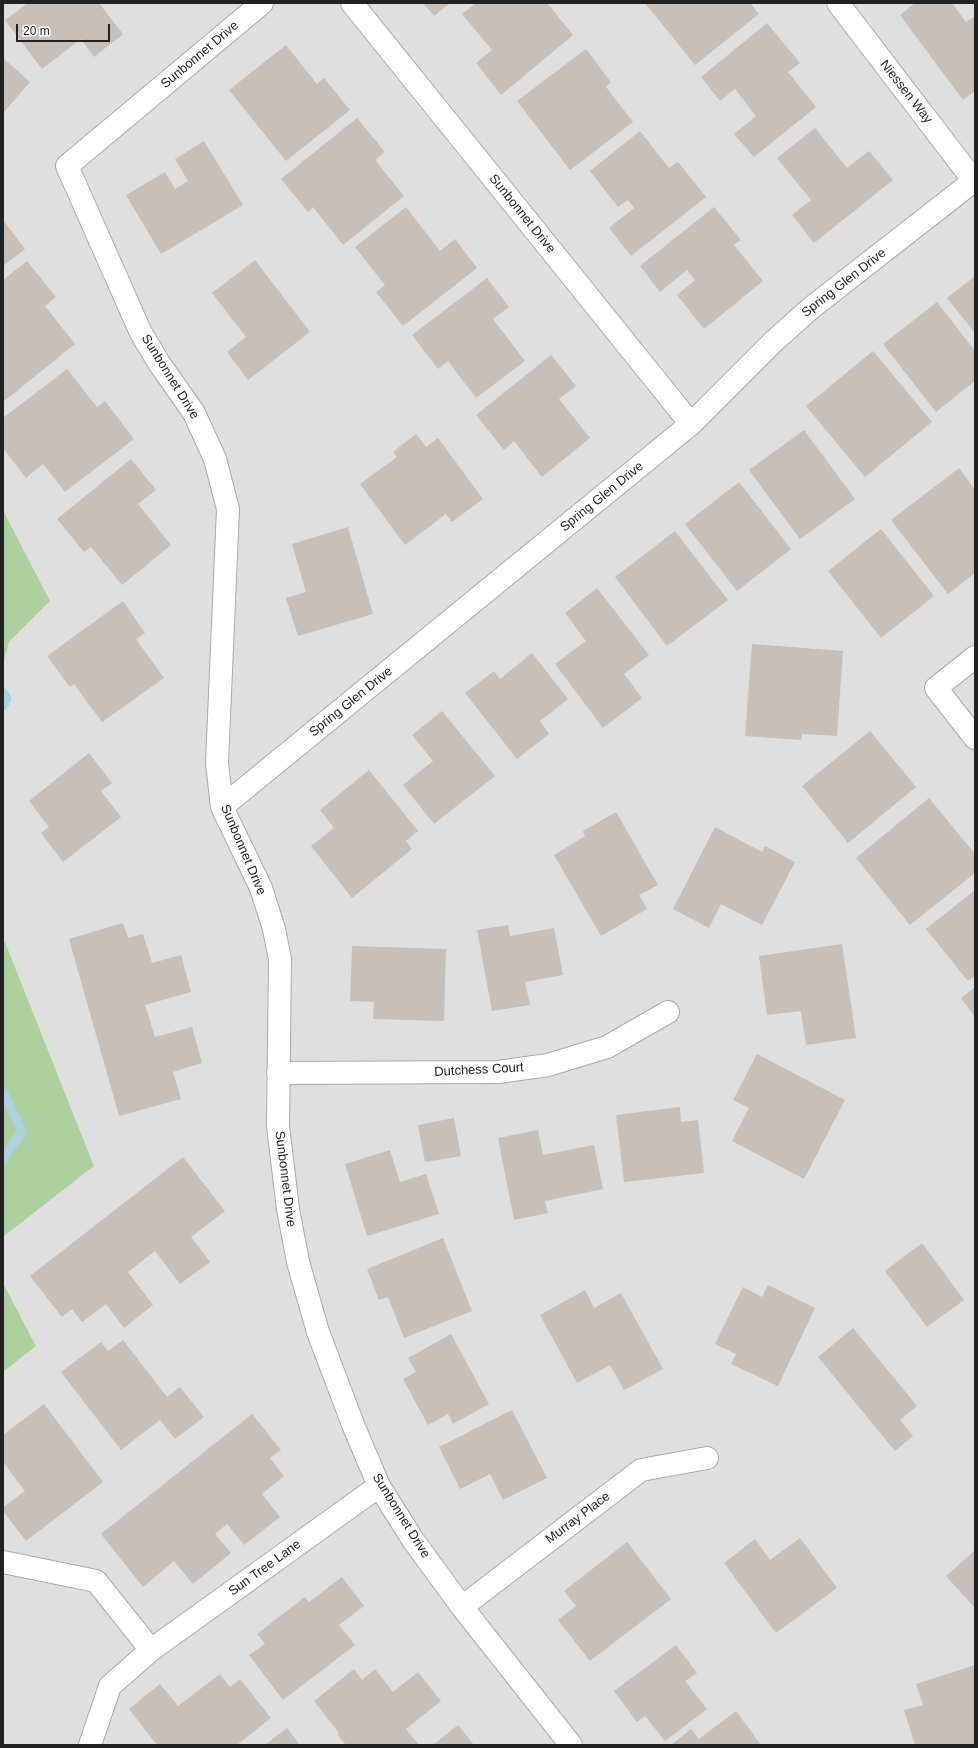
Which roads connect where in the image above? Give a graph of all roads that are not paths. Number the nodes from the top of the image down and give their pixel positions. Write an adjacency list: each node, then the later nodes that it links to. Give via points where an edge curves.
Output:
1 (262, 3): 8 (street, Sunbonnet Drive, via 67,166 141,333 194,413 215,459 228,509 217,763)
2 (352, 3): 5 (street, Sunbonnet Drive)
3 (838, 3): 4 (street, Niessen Way)
4 (975, 181): 5 (street, Spring Glen Drive, via 811,308)
5 (691, 424): 8 (street, Spring Glen Drive)
6 (975, 657): 7 (street, via 936,688)
7 (975, 738)
8 (222, 807): 10 (street, Sunbonnet Drive, via 261,888 274,929 280,959)
9 (668, 1012): 10 (street, Dutchess Court, via 607,1047 548,1065 498,1072)
10 (278, 1073): 12 (street, Sunbonnet Drive, via 278,1126 288,1209 298,1262 318,1332)
11 (707, 1458): 14 (street, Murray Place, via 641,1470)
12 (379, 1486): 14 (street, Sunbonnet Drive, via 412,1540); 15 (street, Sun Tree Lane)
13 (3, 1562): 15 (street, via 96,1581)
14 (462, 1607): 17 (street, Sunbonnet Drive)
15 (151, 1650): 16 (street, Sun Tree Lane, via 110,1686)
16 (90, 1745)
17 (572, 1745)

